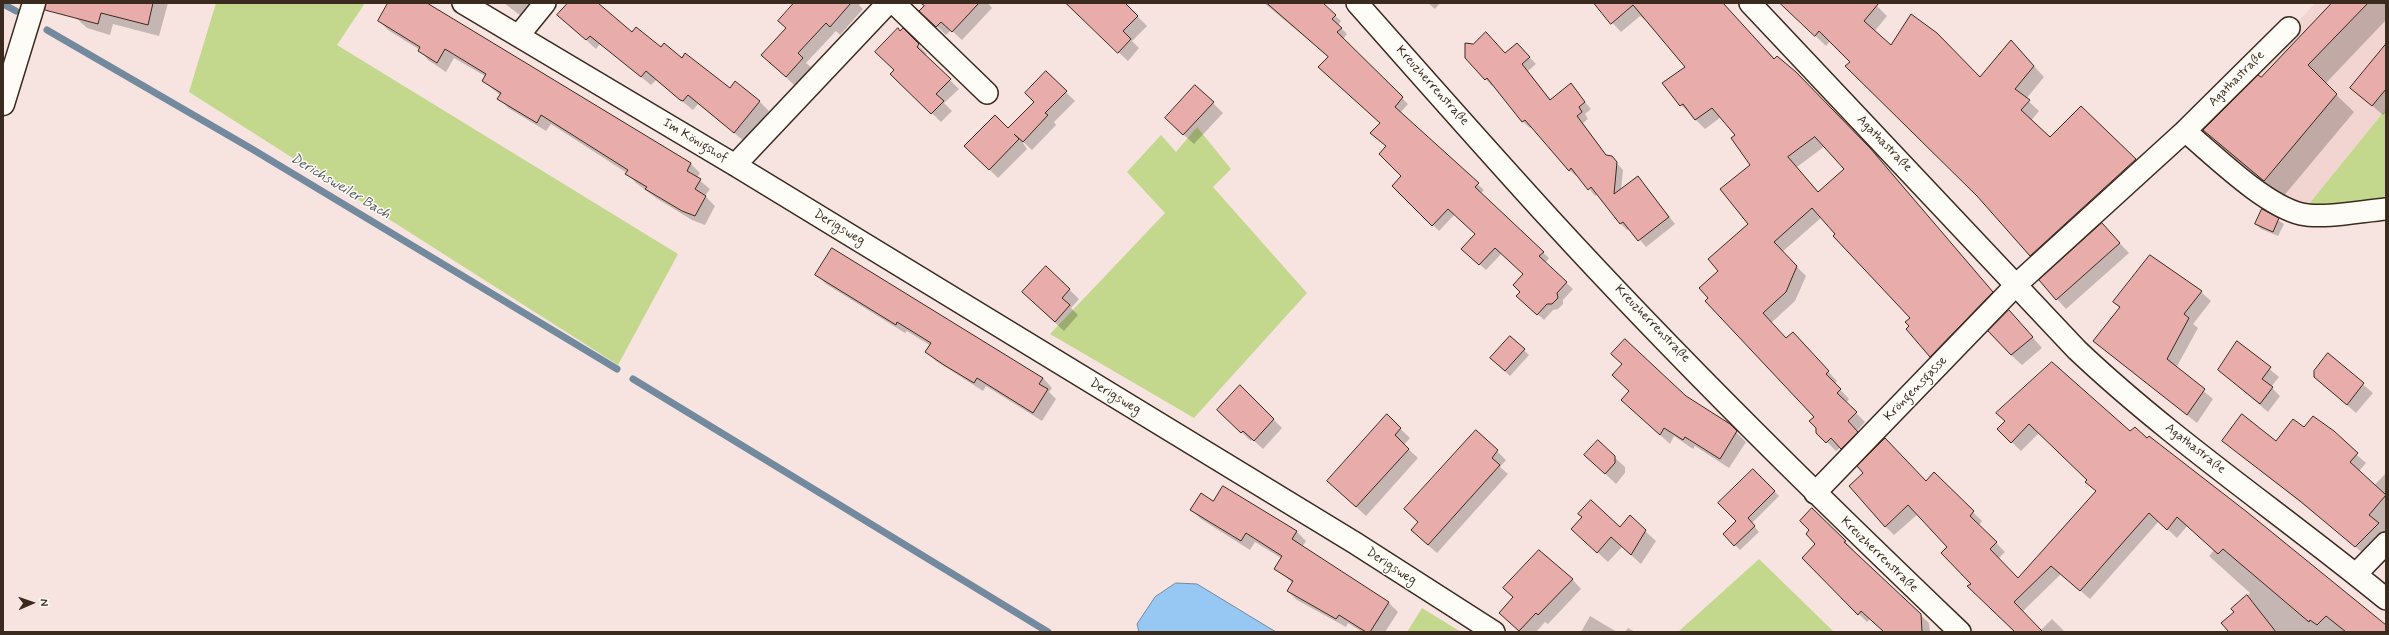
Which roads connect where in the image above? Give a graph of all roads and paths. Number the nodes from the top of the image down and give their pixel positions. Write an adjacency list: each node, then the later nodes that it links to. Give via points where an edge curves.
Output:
1 (34, 3): 11 (street)
2 (463, 3): 9 (street, Im Königshof)
3 (545, 3): 9 (street)
4 (888, 3): 13 (street, Im Königshof)
5 (894, 3): 10 (street)
6 (1357, 3): 16 (street, Kreuzherrenstraße, via 1551,220)
7 (1750, 3): 15 (street, Agathastraße)
8 (2289, 28): 12 (street, Agathastraße)
9 (519, 35): 13 (street, Im Königshof)
10 (987, 93)
11 (3, 103)
12 (2184, 131): 14 (street, via 2262,194 2284,208 2302,214 2337,214); 15 (street, Agathastraße)
13 (735, 165): 20 (street, Derigsweg, via 1348,539)
14 (2386, 209)
15 (2017, 284): 16 (street, Kröngensgasse); 18 (street, Agathastraße, via 2103,375 2176,435)
16 (1815, 494): 21 (street, Kreuzherrenstraße)
17 (2386, 543): 18 (street)
18 (2356, 574): 19 (street, Agathastraße)
19 (2386, 599)
20 (1494, 632)
21 (1960, 632)

